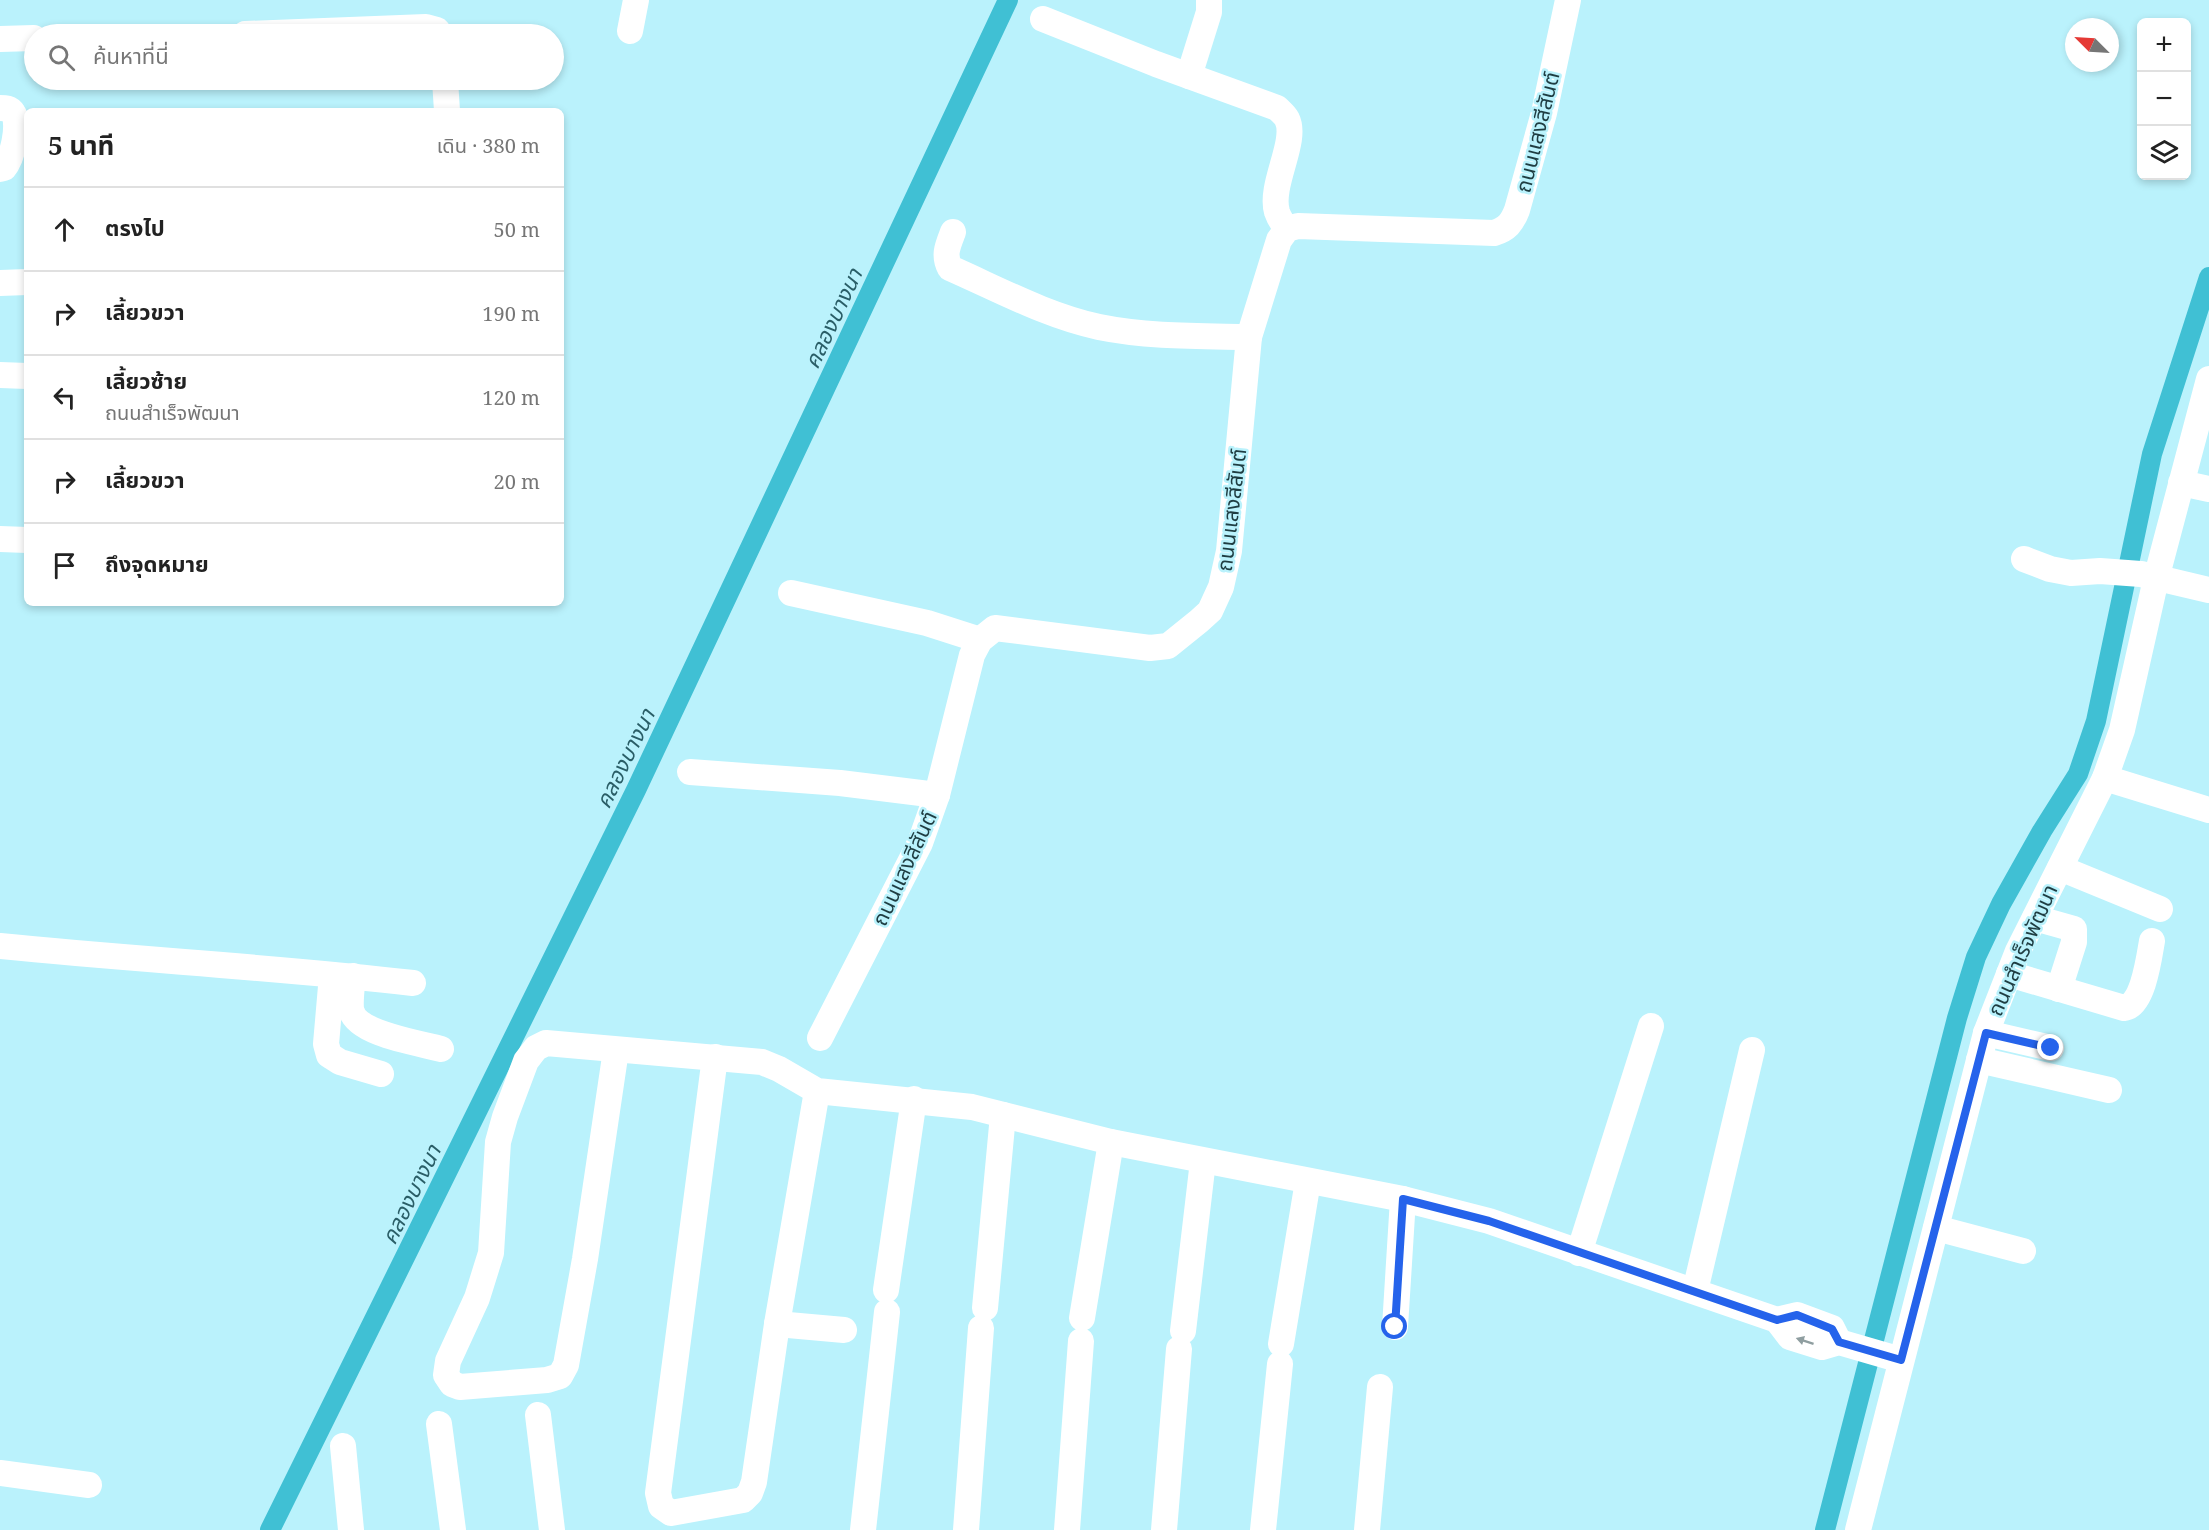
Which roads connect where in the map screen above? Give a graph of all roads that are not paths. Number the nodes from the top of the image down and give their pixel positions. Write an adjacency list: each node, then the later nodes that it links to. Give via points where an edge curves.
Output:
1 (636, 0): 5 (street)
2 (1209, 0): 8 (street, via 1209,12)
3 (1568, 0): 13 (street, ถนนแสงสีสันต์, via 1544,114 1517,210 1504,230 1494,233 1298,225)
4 (1043, 19): 8 (street)
5 (630, 31)
6 (24, 38): 7 (street)
7 (0, 39)
8 (1189, 76): 13 (street, via 1277,108 1286,118 1289,132 1276,205)
9 (446, 90): 11 (street)
10 (0, 108): 12 (street, via 13,112 15,119 10,162)
11 (447, 108)
12 (0, 169)
13 (1287, 229): 17 (street, ถนนแสงสีสันต์, via 1279,240)
14 (953, 232): 17 (street, via 946,251 950,267 1062,316 1122,332)
15 (24, 282): 16 (street)
16 (0, 283)
17 (1249, 337): 29 (street, ถนนแสงสีสันต์, via 1229,551 1221,587 1210,611 1168,646 1150,648 995,628)
18 (0, 375): 19 (street)
19 (24, 376)
20 (2209, 379): 21 (street, ถนนสำเร็จพัฒนา)
21 (2181, 483): 22 (street); 26 (street, ถนนสำเร็จพัฒนา)
22 (2209, 489)
23 (0, 539): 24 (street)
24 (24, 540)
25 (2024, 559): 26 (street, via 2071,573 2100,571)
26 (2148, 576): 27 (street); 31 (street, ถนนสำเร็จพัฒนา, via 2122,730)
27 (2209, 590)
28 (791, 593): 29 (street, via 927,622)
29 (980, 640): 32 (street, ถนนแสงสีสันต์, via 972,655)
30 (690, 772): 32 (street)
31 (2105, 778): 33 (street); 34 (street, ถนนสำเร็จพัฒนา)
32 (937, 795): 45 (street, ถนนแสงสีสันต์, via 920,843)
33 (2209, 810)
34 (2060, 868): 35 (street); 36 (street, ถนนสำเร็จพัฒนา)
35 (2160, 909)
36 (2035, 918): 39 (street, ถนนสำเร็จพัฒนา); 42 (street, via 2074,929 2074,942)
37 (2152, 941): 42 (street, via 2141,989 2129,1007)
38 (0, 946): 40 (street)
39 (2009, 974): 42 (street); 44 (street, ถนนสำเร็จพัฒนา)
40 (342, 975): 41 (street); 47 (street, via 356,1020 373,1030); 52 (street, via 326,1044 329,1055)
41 (413, 983)
42 (2059, 989)
43 (1651, 1026): 63 (street)
44 (1986, 1033): 46 (street); 51 (street, ถนนสำเร็จพัฒนา)
45 (820, 1038)
46 (2051, 1048)
47 (441, 1049)
48 (616, 1050): 48 (street, via 566,1365 560,1376 547,1380 460,1387 452,1384 446,1375 448,1361 477,1298 491,1253 498,1142 526,1061 546,1043); 50 (street)
49 (1752, 1050): 64 (street)
50 (715, 1057): 54 (street, via 762,1062); 65 (street, via 658,1493 661,1506 671,1513 743,1500 750,1493)
51 (1979, 1060): 53 (street); 61 (street, ถนนสำเร็จพัฒนา)
52 (381, 1074)
53 (2109, 1090)
54 (817, 1091): 55 (street); 65 (street)
55 (914, 1100): 56 (street); 78 (street, via 886,1301)
56 (1004, 1115): 57 (street); 79 (street)
57 (1112, 1142): 58 (street); 80 (street, via 1082,1330)
58 (1203, 1161): 59 (street); 81 (street, via 1181,1340)
59 (1308, 1181): 60 (street); 82 (street, via 1281,1354)
60 (1403, 1199): 63 (street, via 1489,1221); 66 (street)
61 (1935, 1228): 62 (street); 68 (street, ถนนสำเร็จพัฒนา)
62 (2024, 1251)
63 (1579, 1253): 64 (street)
64 (1695, 1291): 68 (street, via 1777,1320 1797,1315 1832,1329 1844,1343)
65 (777, 1324): 67 (street)
66 (1395, 1327)
67 (844, 1330)
68 (1890, 1357): 84 (street, ถนนสำเร็จพัฒนา)
69 (1380, 1387): 83 (street)
70 (538, 1415): 77 (street)
71 (439, 1424): 76 (street)
72 (343, 1446): 75 (street)
73 (0, 1473): 74 (street)
74 (89, 1485)
75 (351, 1530)
76 (453, 1530)
77 (552, 1530)
78 (863, 1530)
79 (966, 1530)
80 (1067, 1530)
81 (1164, 1530)
82 (1263, 1530)
83 (1366, 1530)
84 (1858, 1530)

